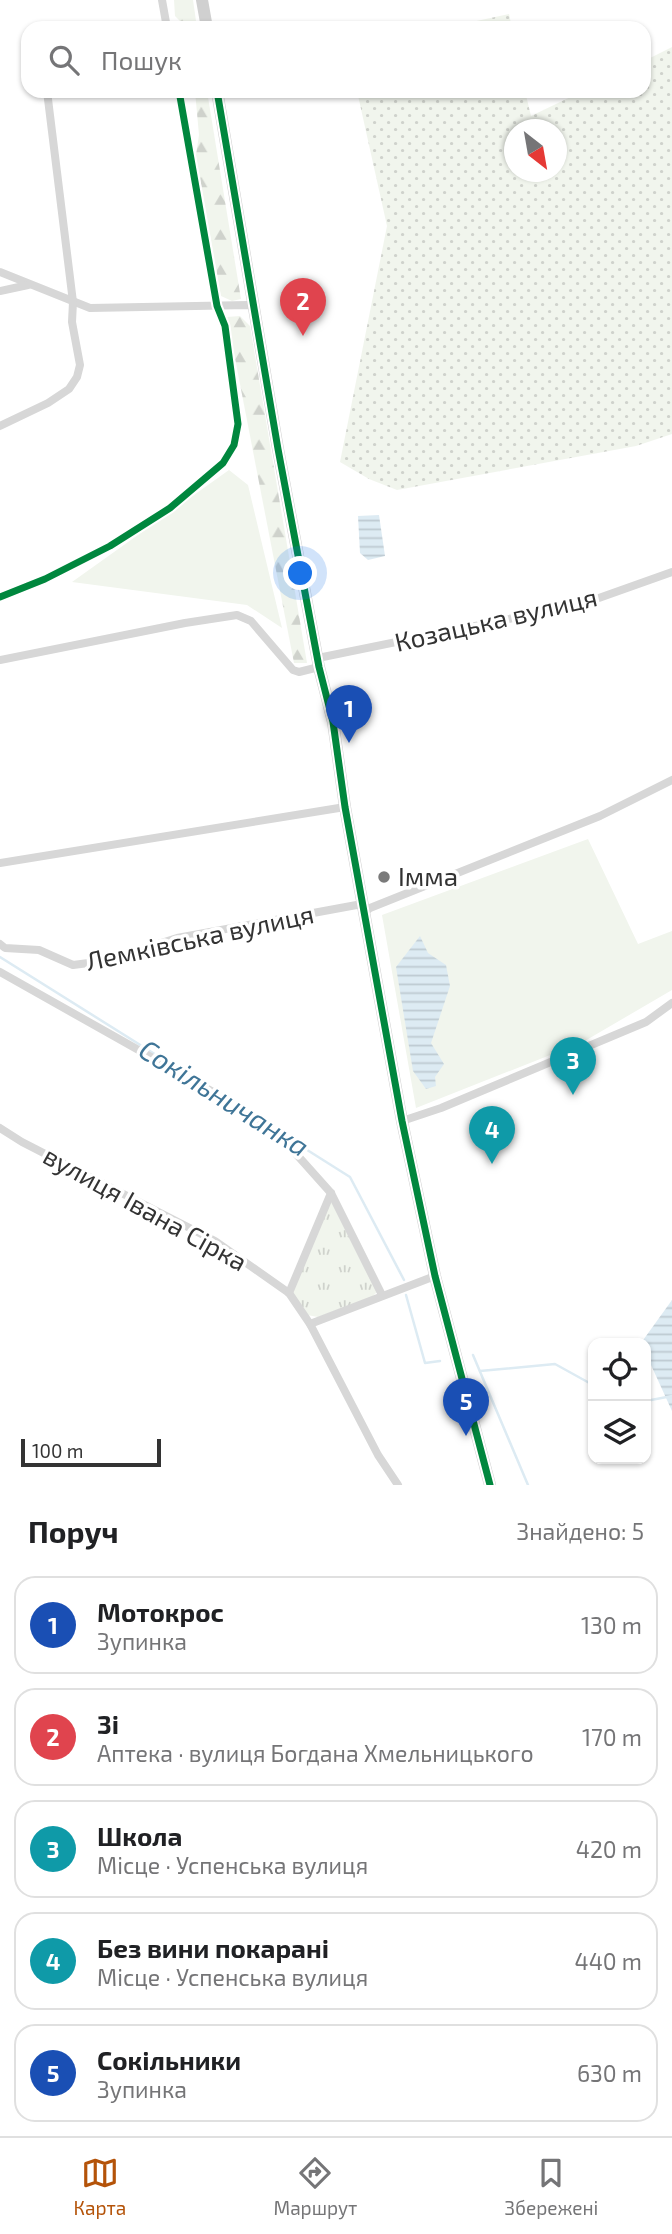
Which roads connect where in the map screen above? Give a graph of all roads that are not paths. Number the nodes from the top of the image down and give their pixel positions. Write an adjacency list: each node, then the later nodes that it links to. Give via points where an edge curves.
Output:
1 (162, 0): 3 (street)
2 (202, 0): 4 (main road)
3 (166, 21)
4 (206, 21)
5 (48, 98): 11 (street)
6 (179, 98): 12 (street)
7 (218, 98): 13 (main road)
8 (0, 272): 9 (street)
9 (29, 284): 10 (street); 11 (street)
10 (0, 291)
11 (73, 302): 12 (street, via 90,308); 14 (street, via 80,365 76,377 48,403)
12 (217, 306): 13 (street); 16 (street, via 225,326 238,425 234,445 223,463 170,508 110,546)
13 (254, 308): 18 (main road)
14 (0, 426)
15 (672, 572): 18 (street, Козацька вулиця, via 582,604)
16 (0, 597)
17 (0, 660): 18 (street, Козацька вулиця, via 237,615 251,621 293,670 299,672)
18 (318, 663): 20 (main road, via 333,722)
19 (672, 780): 22 (street, Лемківська вулиця, via 600,817)
20 (345, 807): 21 (street); 22 (main road)
21 (0, 863)
22 (363, 908): 23 (street, Лемківська вулиця, via 177,938 104,961 73,965 39,950); 26 (main road)
23 (0, 944)
24 (0, 972): 28 (street, via 222,1097 281,1137)
25 (672, 1003): 26 (street, via 646,1022)
26 (402, 1122): 29 (main road)
27 (0, 1128): 30 (street, вулиця Івана Сірка, via 215,1241)
28 (331, 1193): 30 (street); 31 (street)
29 (435, 1276): 31 (street); 33 (main road)
30 (289, 1293): 32 (street, вулиця Івана Сірка)
31 (383, 1295): 32 (street)
32 (310, 1324): 34 (street, вулиця Івана Сірка)
33 (490, 1483)
34 (398, 1485)

